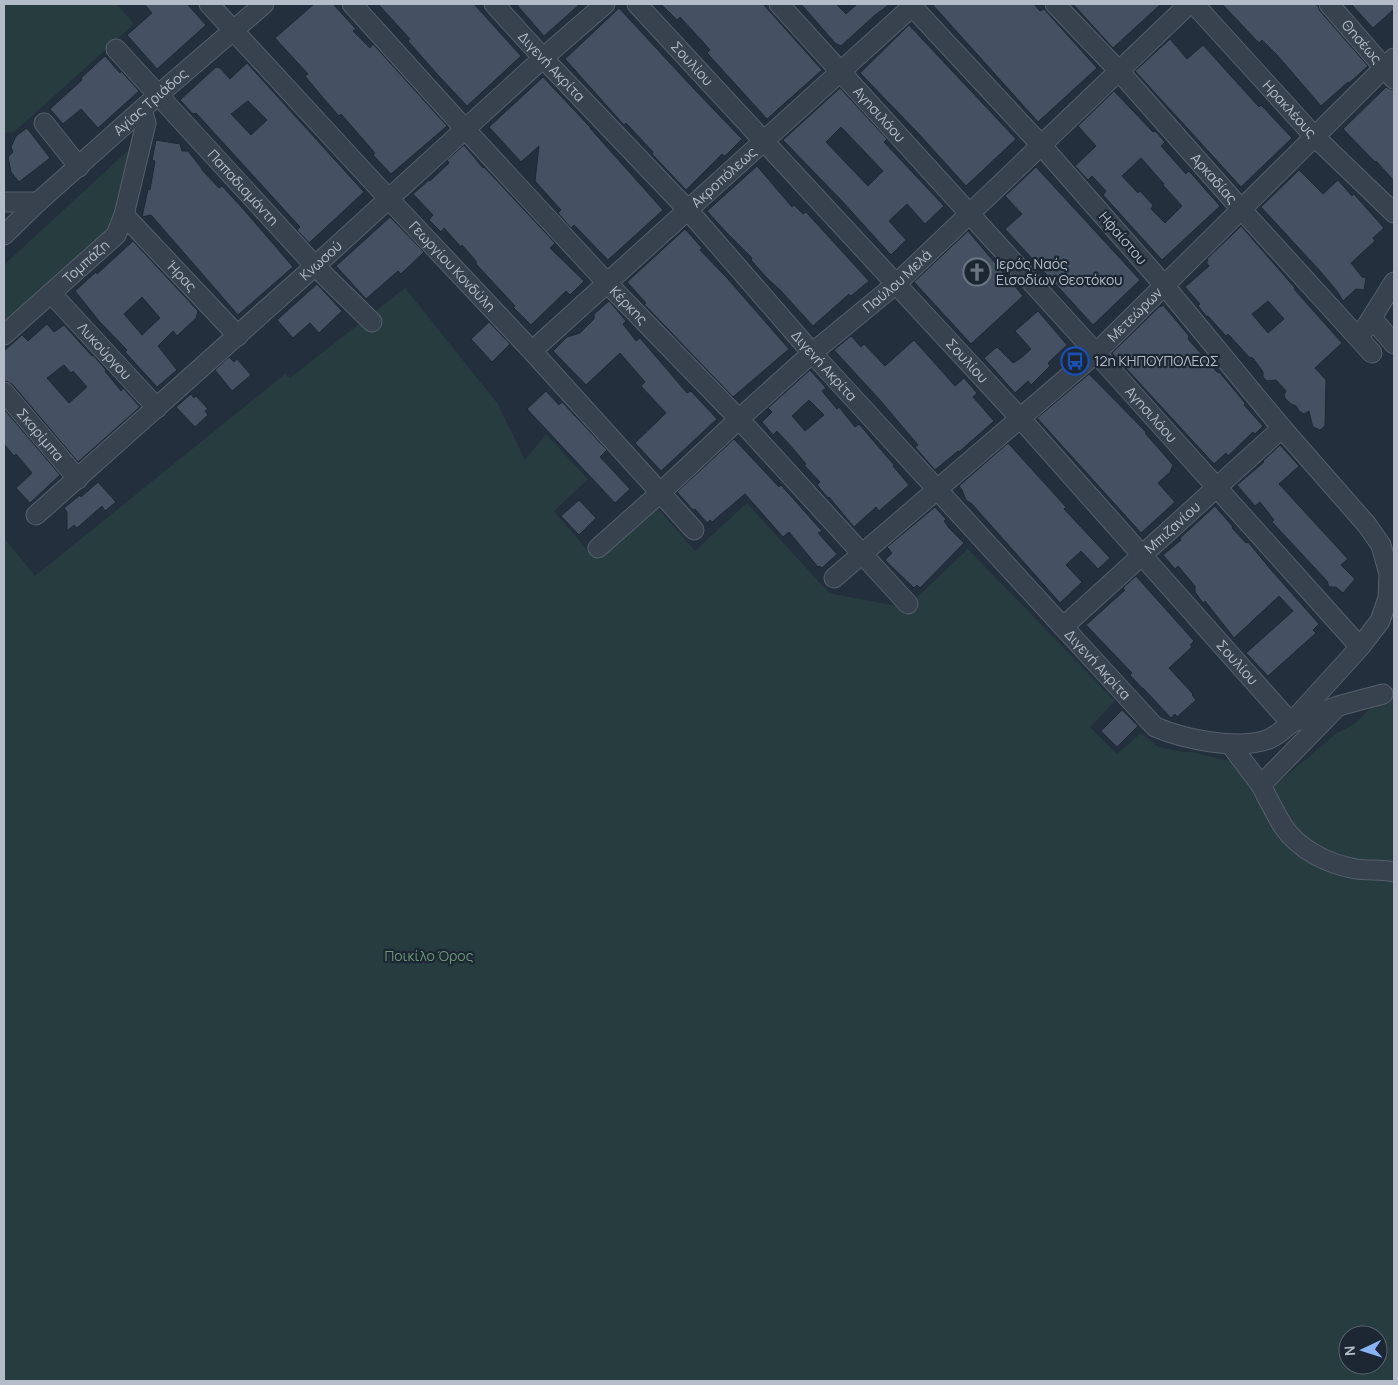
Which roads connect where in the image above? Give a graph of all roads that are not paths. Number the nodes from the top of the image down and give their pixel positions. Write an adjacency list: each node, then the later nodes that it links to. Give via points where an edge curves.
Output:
1 (209, 4): 13 (street, Γεωργίου Κονδύλη)
2 (264, 4): 13 (street, Αγίας Τριάδος)
3 (352, 4): 22 (street, Κέρκης)
4 (494, 4): 15 (street, Διγενή Ακρίτα)
5 (605, 4): 15 (street, Κνωσού)
6 (638, 4): 24 (street, Σουλίου)
7 (779, 4): 18 (street, Αγησιλάου)
8 (1055, 4): 17 (street, Αρκαδίας)
9 (1189, 4): 17 (street, Παύλου Μελά)
10 (1194, 4): 23 (street, Ηρακλέους)
11 (1328, 4): 16 (street, Θησέως)
12 (912, 5): 18 (street, Ακροπόλεως); 25 (street, Ηφαίστου)
13 (234, 30): 19 (street, Αγίας Τριάδος); 27 (street, Γεωργίου Κονδύλη)
14 (116, 49): 19 (street, Παπαδιαμάντη)
15 (543, 58): 22 (street, Κνωσού); 31 (street, Διγενή Ακρίτα)
16 (1391, 68): 23 (street, Μετεώρων)
17 (1119, 71): 25 (street, Παύλου Μελά); 30 (street, Αρκαδίας)
18 (840, 72): 24 (street, Ακροπόλεως); 33 (street, Αγησιλάου)
19 (158, 95): 20 (street, Αγίας Τριάδος); 36 (street, Παπαδιαμάντη)
20 (142, 110): 26 (street, Αγίας Τριάδος); 34 (street, Τομπάζη, via 146,123)
21 (44, 123): 26 (street)
22 (465, 129): 27 (street, Κνωσού); 38 (street, Κέρκης)
23 (1315, 137): 30 (street, Μετεώρων); 32 (street, Ηρακλέους)
24 (764, 141): 31 (street, Ακροπόλεως); 39 (street, Σουλίου)
25 (1041, 145): 33 (street, Παύλου Μελά); 40 (street, Ηφαίστου)
26 (79, 167): 29 (street, Αγίας Τριάδος)
27 (388, 198): 36 (street, Κνωσού); 48 (street, Γεωργίου Κονδύλη)
28 (4, 202): 29 (street)
29 (38, 202): 35 (street, Αγίας Τριάδος)
30 (1241, 209): 40 (street, Μετεώρων); 46 (street, Αρκαδίας)
31 (688, 210): 38 (street, Ακροπόλεως); 50 (street, Διγενή Ακρίτα)
32 (1393, 212)
33 (970, 214): 39 (street, Παύλου Μελά); 49 (street, Αγησιλάου)
34 (124, 215): 41 (street, Τομπάζη, via 116,234); 45 (street, Ήρας)
35 (4, 235)
36 (315, 266): 43 (street, Παπαδιαμάντη); 45 (street, Κνωσού)
37 (1394, 282): 42 (street)
38 (607, 283): 48 (street, Ακροπόλεως); 55 (street, Κέρκης)
39 (896, 284): 50 (street, Παύλου Μελά); 54 (street, Σουλίου)
40 (1164, 286): 49 (street, Μετεώρων); 56 (street, Ηφαίστου)
41 (51, 293): 44 (street, Τομπάζη); 53 (street, Λυκούργου)
42 (1372, 318): 46 (street); 47 (street)
43 (372, 322)
44 (4, 335)
45 (238, 336): 53 (street, Κνωσού)
46 (1359, 338): 51 (street, Αρκαδίας)
47 (1394, 344)
48 (532, 351): 60 (street, Γεωργίου Κονδύλη)
49 (1096, 352): 54 (street, Μετεώρων); 58 (street, Αγησιλάου)
50 (812, 353): 55 (street, Παύλου Μελά); 59 (street, Διγενή Ακρίτα)
51 (1372, 353)
52 (4, 392): 57 (street, Σκαρίμπα)
53 (158, 408): 57 (street, Κνωσού)
54 (1020, 418): 59 (street, Μετεώρων); 65 (street, Σουλίου)
55 (739, 419): 60 (street, Παύλου Μελά); 64 (street, Κέρκης)
56 (1282, 428): 58 (street, Μπιζανίου); 69 (street, Ηφαίστου, via 1367,525 1381,546 1389,574 1388,598 1380,621)
57 (78, 479): 61 (street, Κνωσού)
58 (1216, 488): 65 (street, Μπιζανίου); 69 (street, Αγησιλάου)
59 (937, 490): 64 (street, Μετεώρων); 68 (street, Διγενή Ακρίτα)
60 (660, 493): 62 (street, Γεωργίου Κονδύλη); 63 (street, Παύλου Μελά)
61 (36, 515)
62 (694, 530)
63 (598, 548)
64 (862, 555): 66 (street, Μετεώρων); 67 (street, Κέρκης)
65 (1141, 556): 68 (street, Μπιζανίου); 72 (street, Σουλίου)
66 (834, 578)
67 (908, 604)
68 (1063, 627): 73 (street, Διγενή Ακρίτα, via 1155,727 1184,737)
69 (1360, 647): 72 (street, Ηφαίστου)
70 (1383, 694): 71 (street)
71 (1338, 706): 72 (street); 74 (street)
72 (1291, 723): 73 (street, via 1268,739)
73 (1230, 744): 74 (street)
74 (1261, 785): 75 (street, via 1284,828 1302,847 1324,860 1356,869)
75 (1394, 872)

